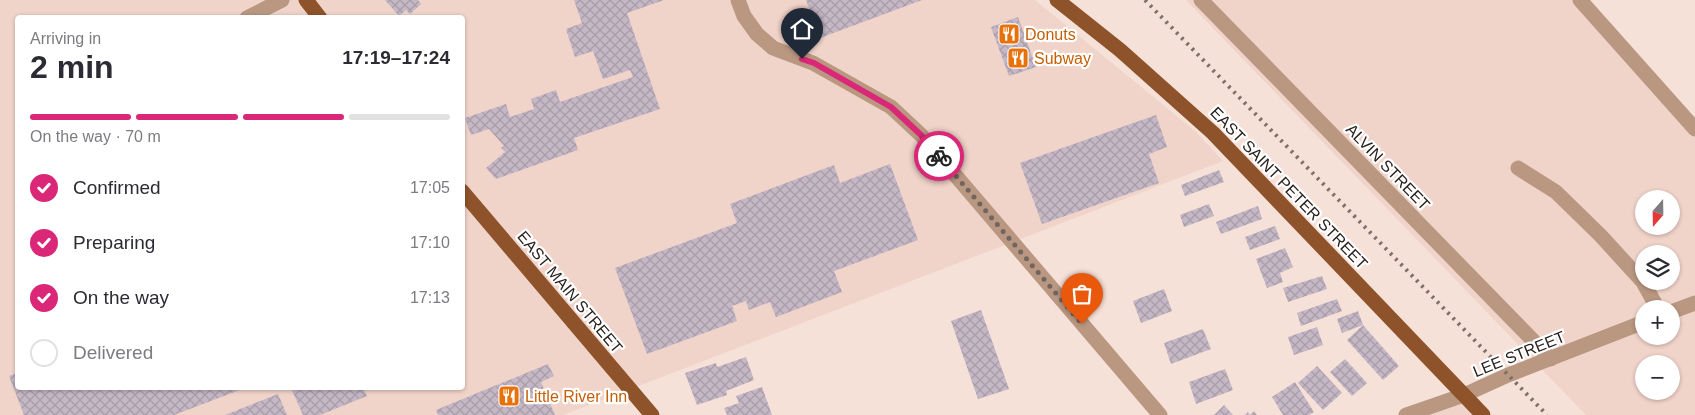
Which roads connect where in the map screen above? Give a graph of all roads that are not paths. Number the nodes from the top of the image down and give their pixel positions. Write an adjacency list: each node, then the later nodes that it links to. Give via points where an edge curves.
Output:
1 (282, 0): 7 (street)
2 (306, 0): 8 (main road)
3 (738, 0): 19 (street, via 752,28 773,48 814,63 891,107 921,135)
4 (1057, 0): 17 (main road, EAST SAINT PETER STREET, via 1120,50 1213,133)
5 (1200, 0): 16 (street, ALVIN STREET)
6 (1580, 0): 9 (street)
7 (269, 13)
8 (318, 15)
9 (1695, 129)
10 (1518, 168): 12 (street, via 1556,192 1601,236 1643,282)
11 (465, 195): 18 (main road, EAST MAIN STREET)
12 (1653, 300)
13 (1695, 304): 14 (street)
14 (1680, 309)
15 (1635, 326): 16 (street, LEE STREET)
16 (1551, 359): 17 (street, LEE STREET, via 1508,374)
17 (1464, 395): 20 (street, LEE STREET); 21 (main road, EAST SAINT PETER STREET)
18 (652, 415)
19 (1160, 415)
20 (1406, 415)
21 (1483, 415)

